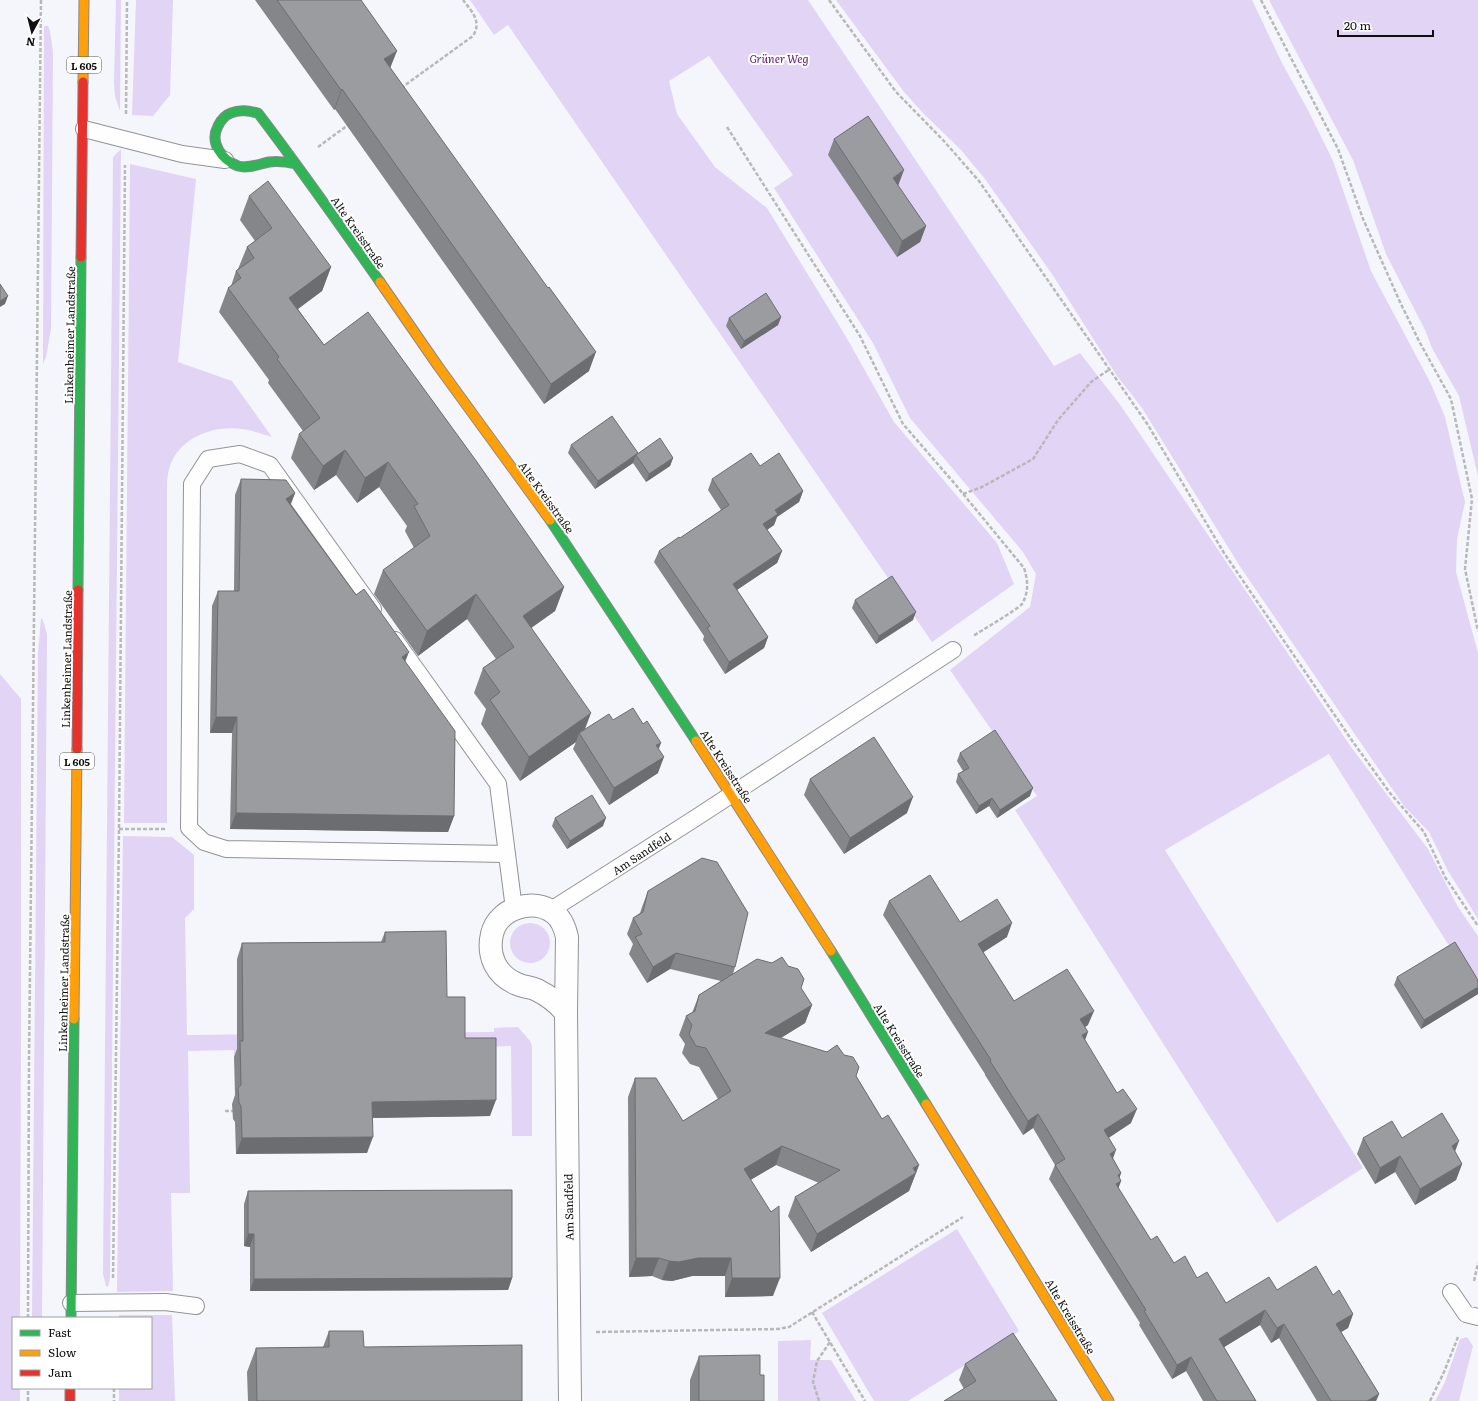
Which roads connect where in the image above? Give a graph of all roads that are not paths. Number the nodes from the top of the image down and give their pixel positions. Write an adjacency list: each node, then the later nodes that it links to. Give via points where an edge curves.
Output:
1 (84, 0): 2 (street, Linkenheimer Landstraße / L 605)
2 (84, 129): 3 (lane, via 182,154); 13 (street, Linkenheimer Landstraße / L 605)
3 (225, 160): 4 (street, via 239,167 274,162); 4 (street, Alte Kreisstraße, via 215,145 219,123 228,113 249,110 258,113)
4 (296, 164): 6 (street, Alte Kreisstraße, via 562,539)
5 (953, 650): 6 (lane, Am Sandfeld)
6 (731, 795): 9 (lane, Am Sandfeld); 18 (street, Alte Kreisstraße)
7 (507, 854): 7 (lane, via 226,849 204,842 189,828 192,484 208,459 240,454 270,465 498,784); 8 (lane)
8 (514, 909): 9 (street, via 537,906); 10 (street, via 498,921 493,932 490,946 494,964 509,980 548,996)
9 (551, 910): 10 (street, Am Sandfeld, via 560,920 567,937)
10 (566, 1013): 17 (street, Am Sandfeld)
11 (1451, 1292): 14 (lane)
12 (196, 1306): 13 (lane, via 165,1302 113,1303)
13 (71, 1310)
14 (1472, 1315)
15 (70, 1389): 16 (street)
16 (70, 1401)
17 (570, 1401)
18 (1109, 1401)

